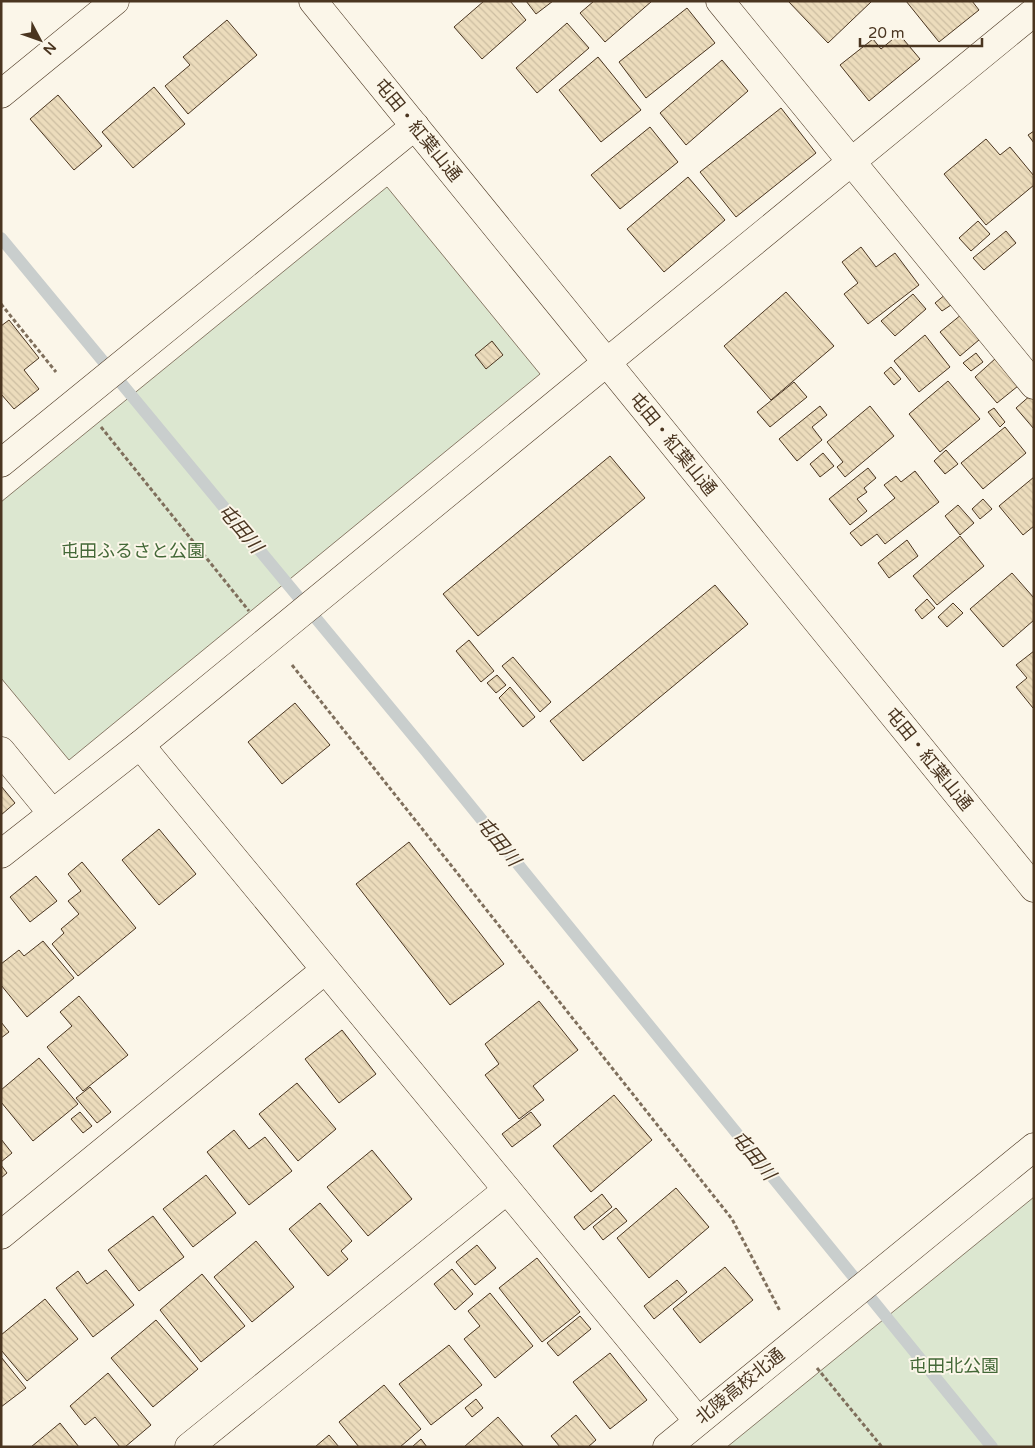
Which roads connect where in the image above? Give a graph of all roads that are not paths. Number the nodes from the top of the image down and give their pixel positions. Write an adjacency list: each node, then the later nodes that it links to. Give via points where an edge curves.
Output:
1 (115, 1): 5 (street)
2 (312, 1): 6 (street, 屯田・紅葉山通)
3 (720, 1): 7 (street)
4 (1034, 12): 7 (street)
5 (1, 94)
6 (414, 126): 8 (street, 屯田・紅葉山通); 10 (street)
7 (851, 162): 8 (street); 9 (street)
8 (606, 362): 11 (street); 15 (street, 屯田・紅葉山通)
9 (1034, 385)
10 (1, 463)
11 (140, 745): 13 (street); 16 (street)
12 (1, 751): 13 (street)
13 (52, 813): 14 (street)
14 (1, 854)
15 (1034, 888)
16 (325, 970): 18 (street); 19 (street)
17 (1034, 1147): 20 (street, 北陵高校北通)
18 (507, 1190): 20 (street); 21 (street)
19 (1, 1235)
20 (698, 1421): 22 (street, 北陵高校北通)
21 (189, 1447)
22 (667, 1447)

